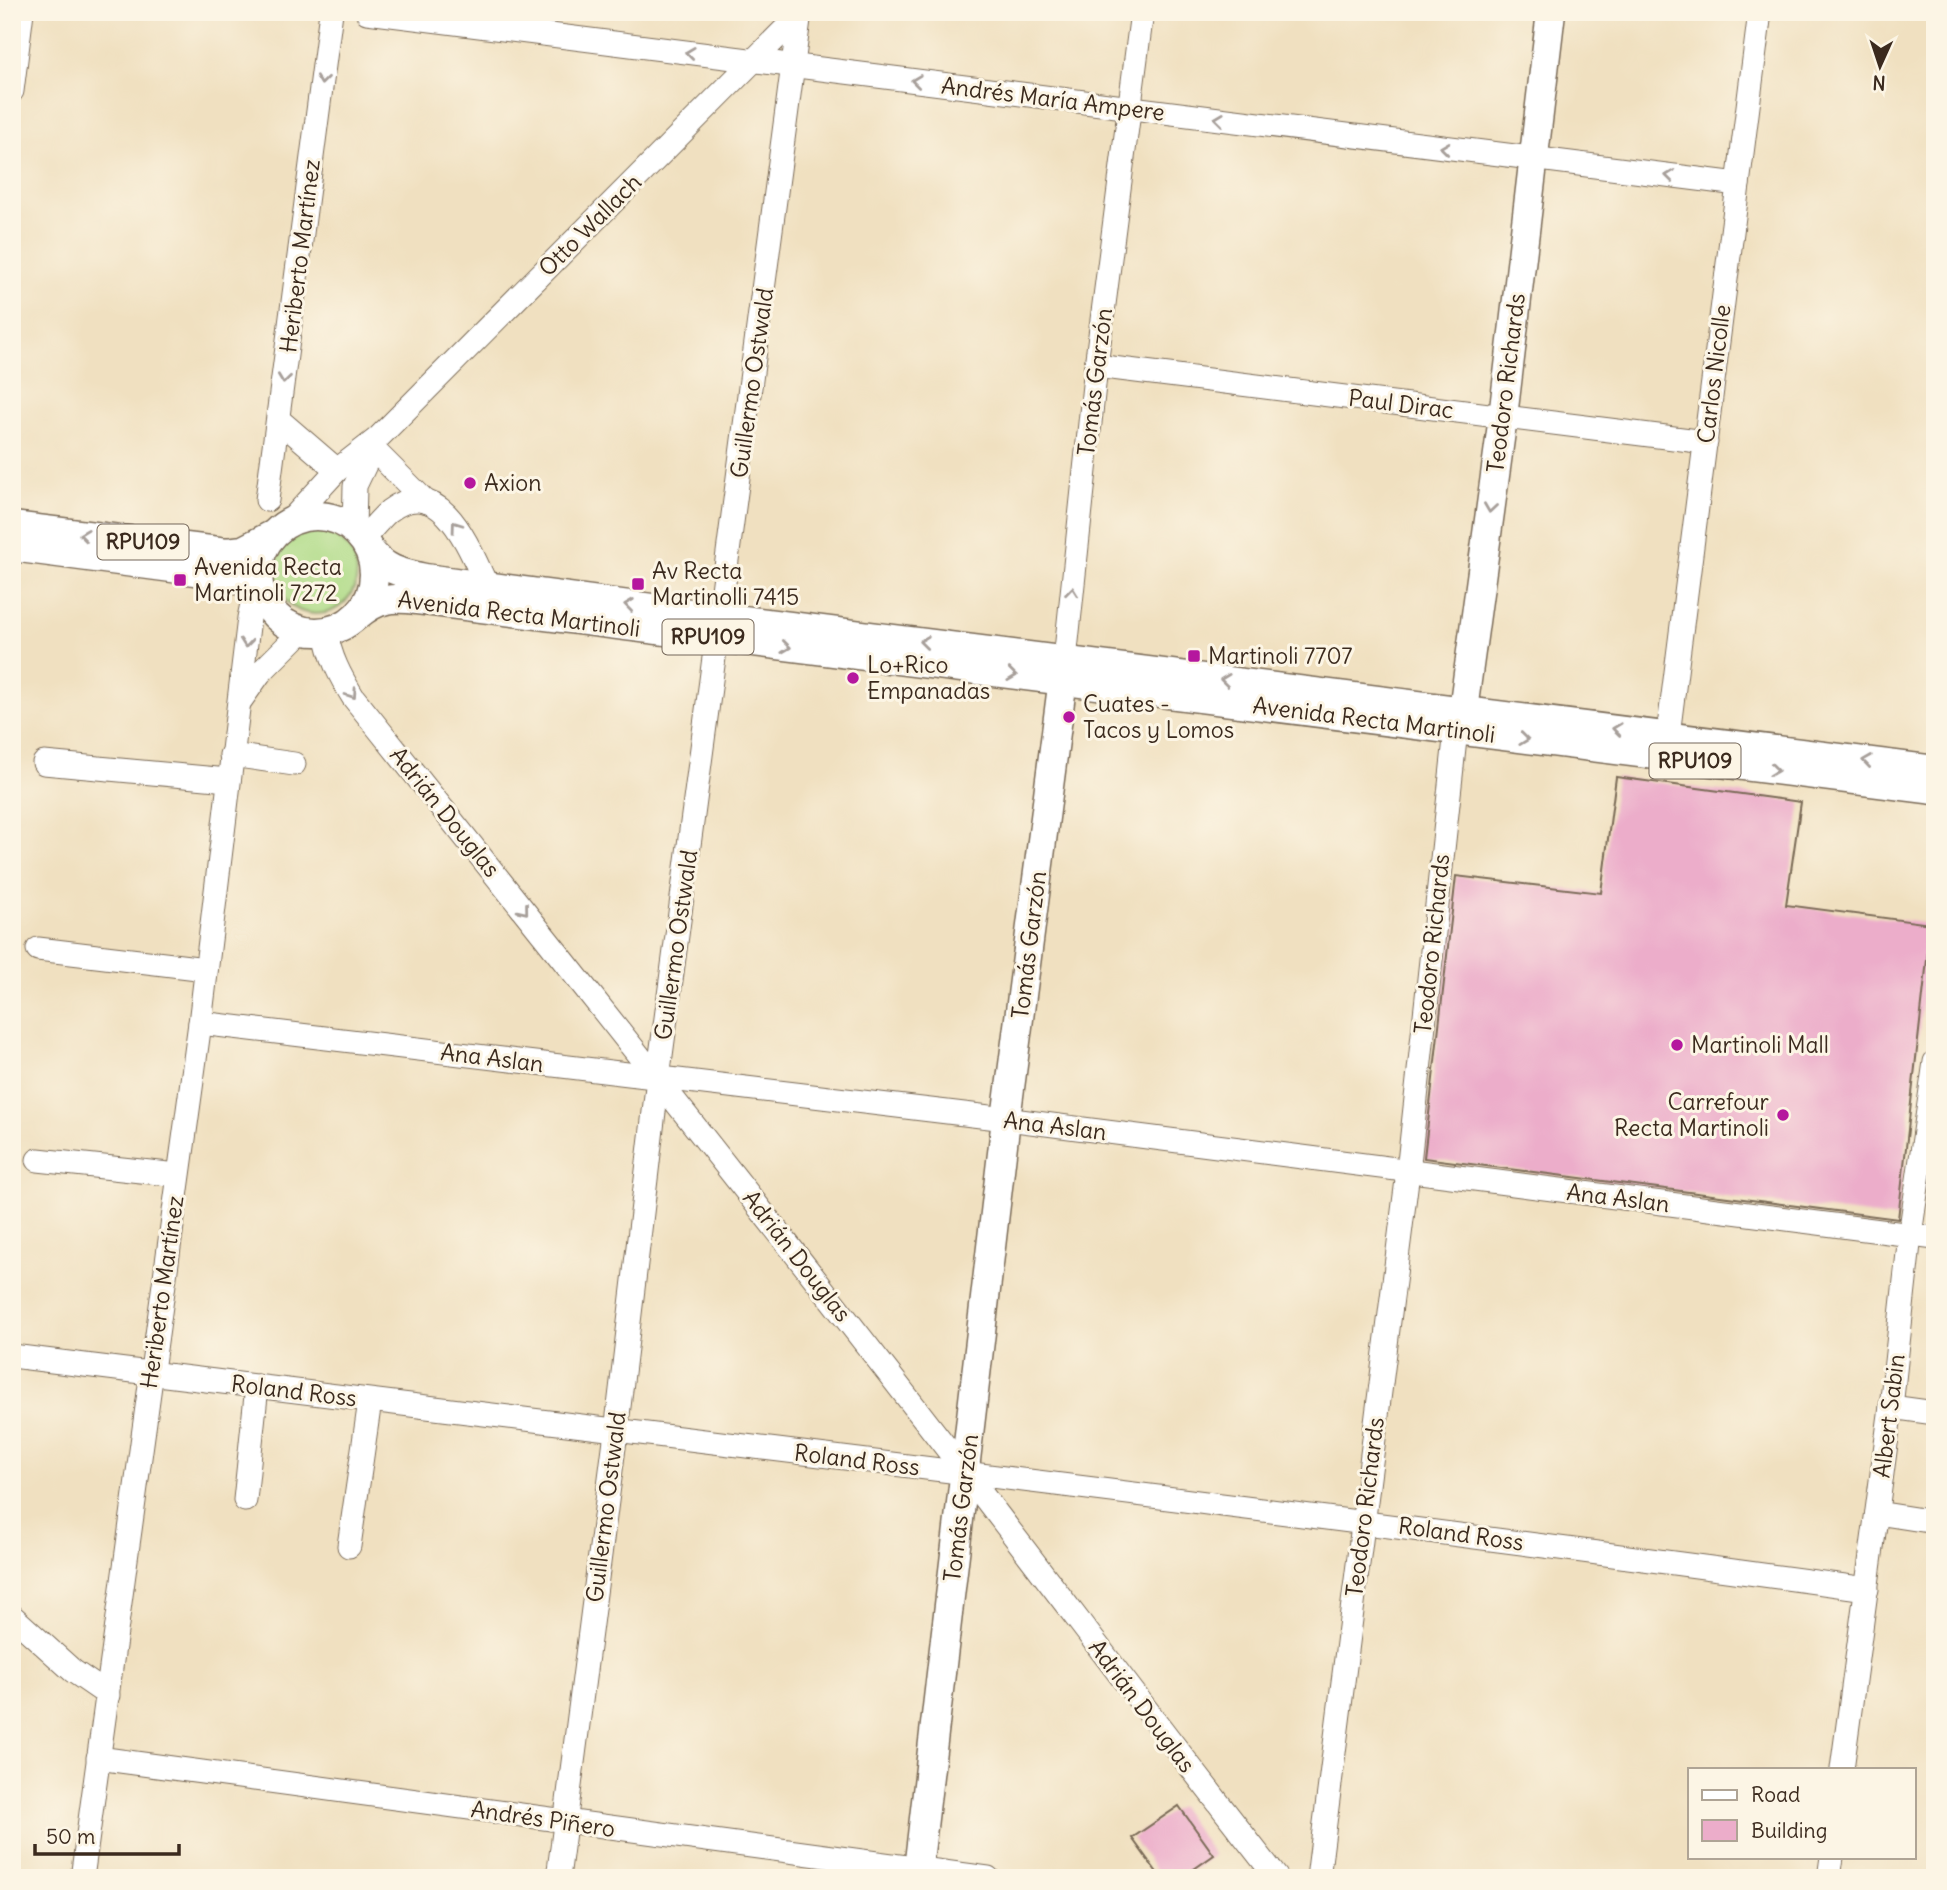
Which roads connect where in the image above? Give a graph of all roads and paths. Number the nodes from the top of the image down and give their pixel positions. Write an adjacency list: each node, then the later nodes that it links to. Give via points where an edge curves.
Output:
1 (22, 12): 10 (street)
2 (331, 12): 16 (street, Heriberto Martínez, one-way to 16)
3 (367, 12): 8 (street, Andrés María Ampere, one-way to 3)
4 (1142, 12): 11 (street, Tomás Garzón)
5 (1552, 12): 12 (main road, Teodoro Richards)
6 (1760, 12): 13 (street, Carlos Nicolle)
7 (800, 13): 8 (street, Otto Wallach); 9 (street, Guillermo Ostwald)
8 (754, 61): 9 (street, Andrés María Ampere); 18 (street, Otto Wallach)
9 (794, 66): 11 (street, Andrés María Ampere, one-way to 9); 29 (street, Guillermo Ostwald)
10 (12, 91)
11 (1129, 108): 12 (street, Andrés María Ampere, one-way to 11); 14 (street, Tomás Garzón)
12 (1534, 159): 13 (street, Andrés María Ampere, one-way to 12); 15 (main road, Teodoro Richards)
13 (1738, 184): 17 (street, Carlos Nicolle)
14 (1096, 366): 15 (street, Paul Dirac); 31 (street, Tomás Garzón, one-way to 14)
15 (1503, 416): 17 (street, Paul Dirac); 33 (main road, Teodoro Richards, one-way to 33)
16 (279, 420): 19 (street); 20 (street, Heriberto Martínez)
17 (1706, 442): 34 (street, Carlos Nicolle)
18 (375, 444): 19 (street, Otto Wallach); 21 (street); 24 (street, Otto Wallach, via 355,486)
19 (337, 470): 23 (street, Otto Wallach)
20 (267, 500)
21 (425, 501): 24 (street, via 410,501 390,511); 26 (street, one-way to 21, via 459,528 445,512)
22 (12, 526): 23 (main road, RPU109, one-way to 22, via 243,551 227,552)
23 (280, 529): 24 (main road, RPU109, via 315,515 343,522); 27 (main road, via 260,555)
24 (362, 539): 26 (main road, Avenida Recta Martinoli / RPU109, via 382,564 399,573); 28 (main road, via 373,561 373,583)
25 (12, 547): 27 (main road, RPU109, via 225,575)
26 (487, 586): 29 (main road, Avenida Recta Martinoli / RPU109, one-way to 26)
27 (258, 591): 30 (main road, RPU109, via 280,620); 32 (street, Heriberto Martínez, one-way to 32)
28 (358, 615): 29 (main road, Avenida Recta Martinoli / RPU109, via 376,602 396,598); 30 (main road, RPU109, via 349,622)
29 (719, 628): 31 (main road, Avenida Recta Martinoli / RPU109); 45 (street, Guillermo Ostwald)
30 (314, 631): 32 (street, Heriberto Martínez, via 260,673); 45 (street, Adrián Douglas, one-way to 45, via 353,697)
31 (1064, 670): 33 (main road, Avenida Recta Martinoli / RPU109); 46 (main road, Tomás Garzón)
32 (237, 705): 35 (street, Heriberto Martínez)
33 (1460, 720): 34 (main road, Avenida Recta Martinoli / RPU109, one-way to 33); 40 (main road, Avenida Recta Martinoli / RPU109, one-way to 40); 48 (street, Teodoro Richards)
34 (1668, 736): 38 (main road, Avenida Recta Martinoli / RPU109, one-way to 34)
35 (231, 755): 37 (street); 39 (street, Heriberto Martínez)
36 (44, 763): 39 (street)
37 (294, 764)
38 (1935, 770)
39 (228, 780): 42 (street, Heriberto Martínez)
40 (1935, 790)
41 (38, 949): 42 (street)
42 (206, 969): 43 (street, Heriberto Martínez)
43 (200, 1023): 45 (street, Ana Aslan); 49 (street, Heriberto Martínez)
44 (1935, 1062): 50 (street, Albert Sabin)
45 (658, 1078): 46 (street, Ana Aslan); 58 (street, Guillermo Ostwald); 59 (street, Adrián Douglas)
46 (1006, 1119): 48 (street, Ana Aslan); 59 (main road, Tomás Garzón)
47 (38, 1160): 49 (street)
48 (1408, 1172): 50 (street, Ana Aslan); 62 (street, Teodoro Richards)
49 (178, 1175): 53 (street, Heriberto Martínez)
50 (1910, 1235): 51 (street, Ana Aslan); 56 (street, Albert Sabin)
51 (1935, 1238)
52 (12, 1356): 53 (street, Roland Ross)
53 (150, 1373): 54 (street, Roland Ross); 67 (street, Heriberto Martínez)
54 (257, 1386): 55 (street, Roland Ross); 60 (street)
55 (370, 1401): 58 (street, Roland Ross); 64 (street)
56 (1891, 1407): 57 (street); 61 (street, Albert Sabin)
57 (1935, 1413)
58 (616, 1432): 59 (street, Roland Ross); 70 (street, Guillermo Ostwald)
59 (965, 1472): 62 (street, Roland Ross); 72 (main road, Tomás Garzón); 76 (street, Adrián Douglas)
60 (245, 1500)
61 (1877, 1513): 63 (street); 65 (street, Albert Sabin)
62 (1363, 1521): 65 (street, Roland Ross); 77 (street, Teodoro Richards)
63 (1935, 1522)
64 (349, 1546)
65 (1867, 1589): 69 (street, Albert Sabin)
66 (12, 1616): 67 (street, via 73,1671)
67 (108, 1695): 68 (street, Heriberto Martínez)
68 (98, 1758): 70 (street, Andrés Piñero); 73 (street, Heriberto Martínez)
69 (1842, 1768)
70 (565, 1822): 72 (street, Andrés Piñero); 74 (street, Guillermo Ostwald)
71 (1832, 1858): 78 (street)
72 (917, 1873): 75 (street, Andrés Piñero)
73 (82, 1878)
74 (558, 1878)
75 (988, 1878)
76 (1277, 1878)
77 (1318, 1878)
78 (1829, 1878)

